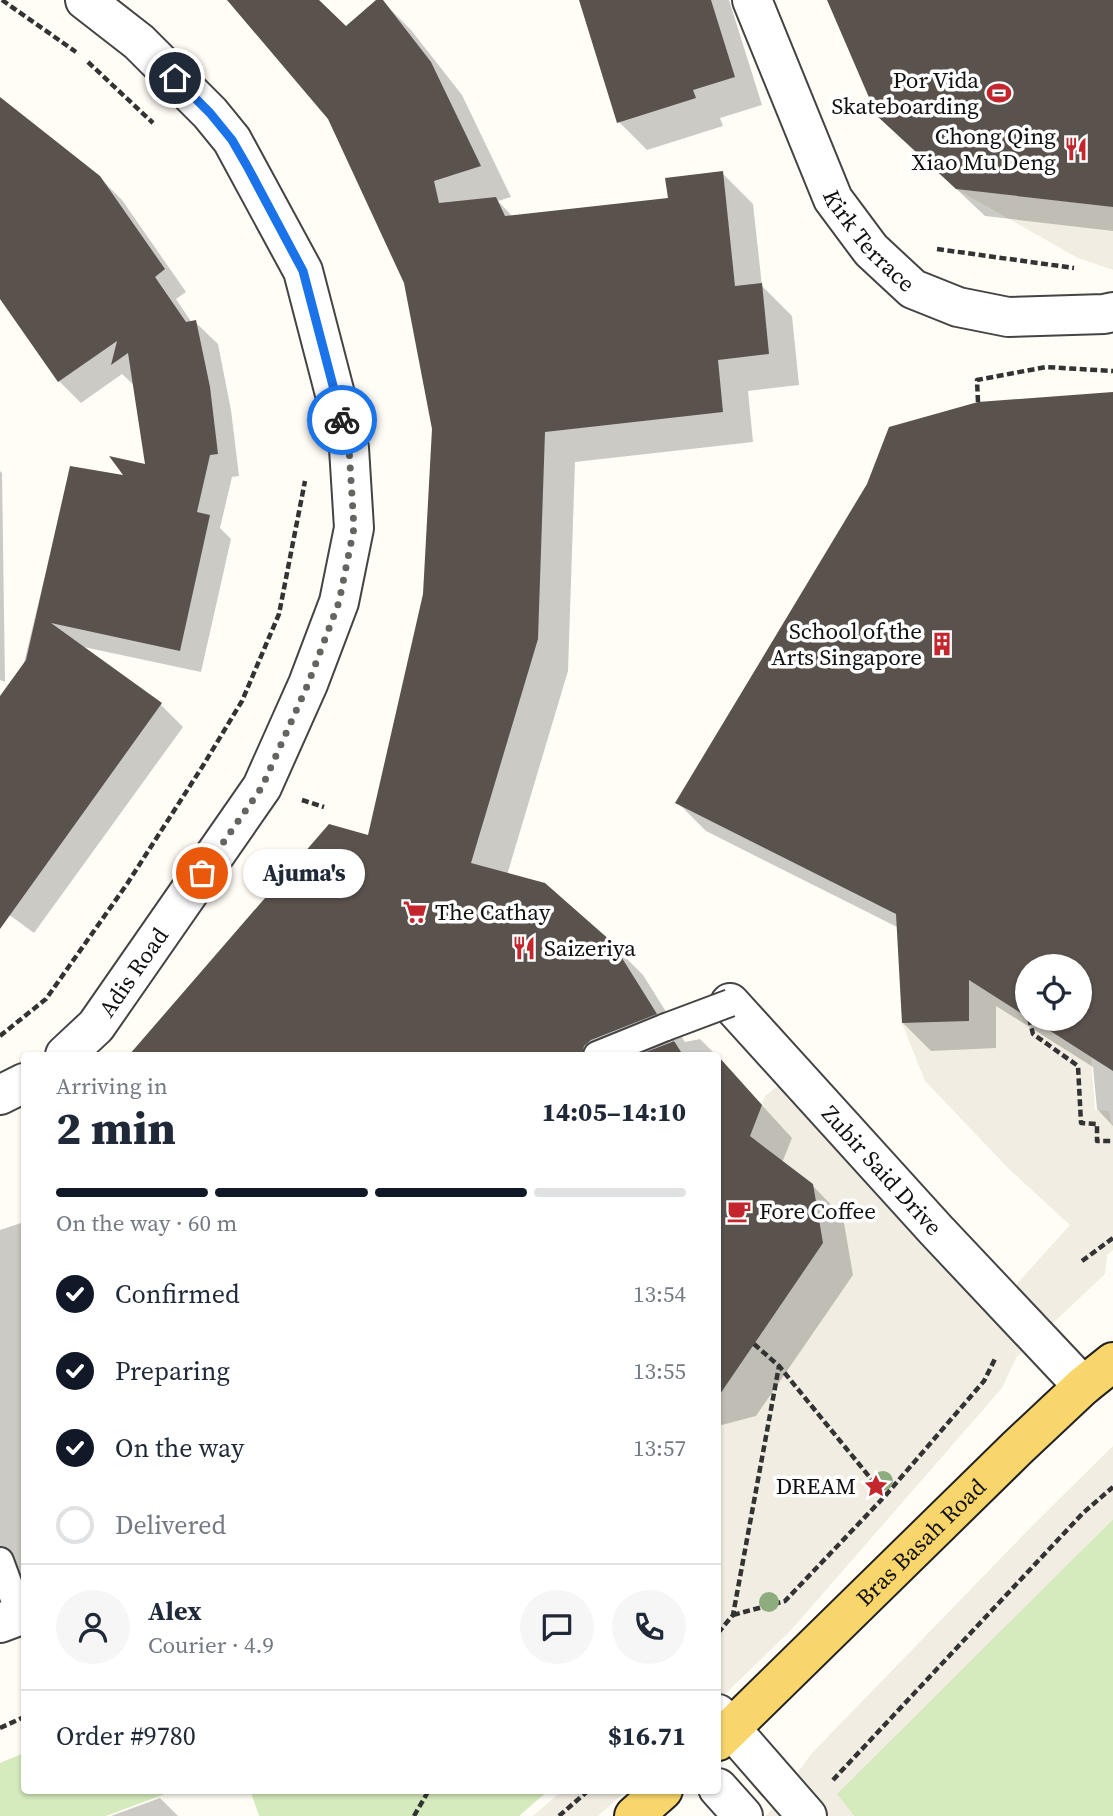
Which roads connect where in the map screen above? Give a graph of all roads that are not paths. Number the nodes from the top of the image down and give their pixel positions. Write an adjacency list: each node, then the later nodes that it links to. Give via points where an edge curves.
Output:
1 (85, 0): 5 (street, Adis Road, via 139,42 232,140 303,271 349,448 354,528 339,602 262,787 96,1026)
2 (752, 0): 3 (street, Kirk Terrace, via 833,199 871,250 913,289 958,307 1008,317)
3 (1113, 312)
4 (730, 1003): 6 (lane, Zubir Said Drive, bridge); 8 (street, Zubir Said Drive)
5 (68, 1052)
6 (604, 1052)
7 (1113, 1362): 8 (main road, Bras Basah Road)
8 (1083, 1386): 11 (main road, Bras Basah Road)
9 (0, 1561): 10 (lane)
10 (15, 1617)
11 (722, 1728): 14 (street)
12 (721, 1791): 16 (street)
13 (659, 1794): 15 (main road)
14 (816, 1802)
15 (634, 1816)
16 (743, 1816)

